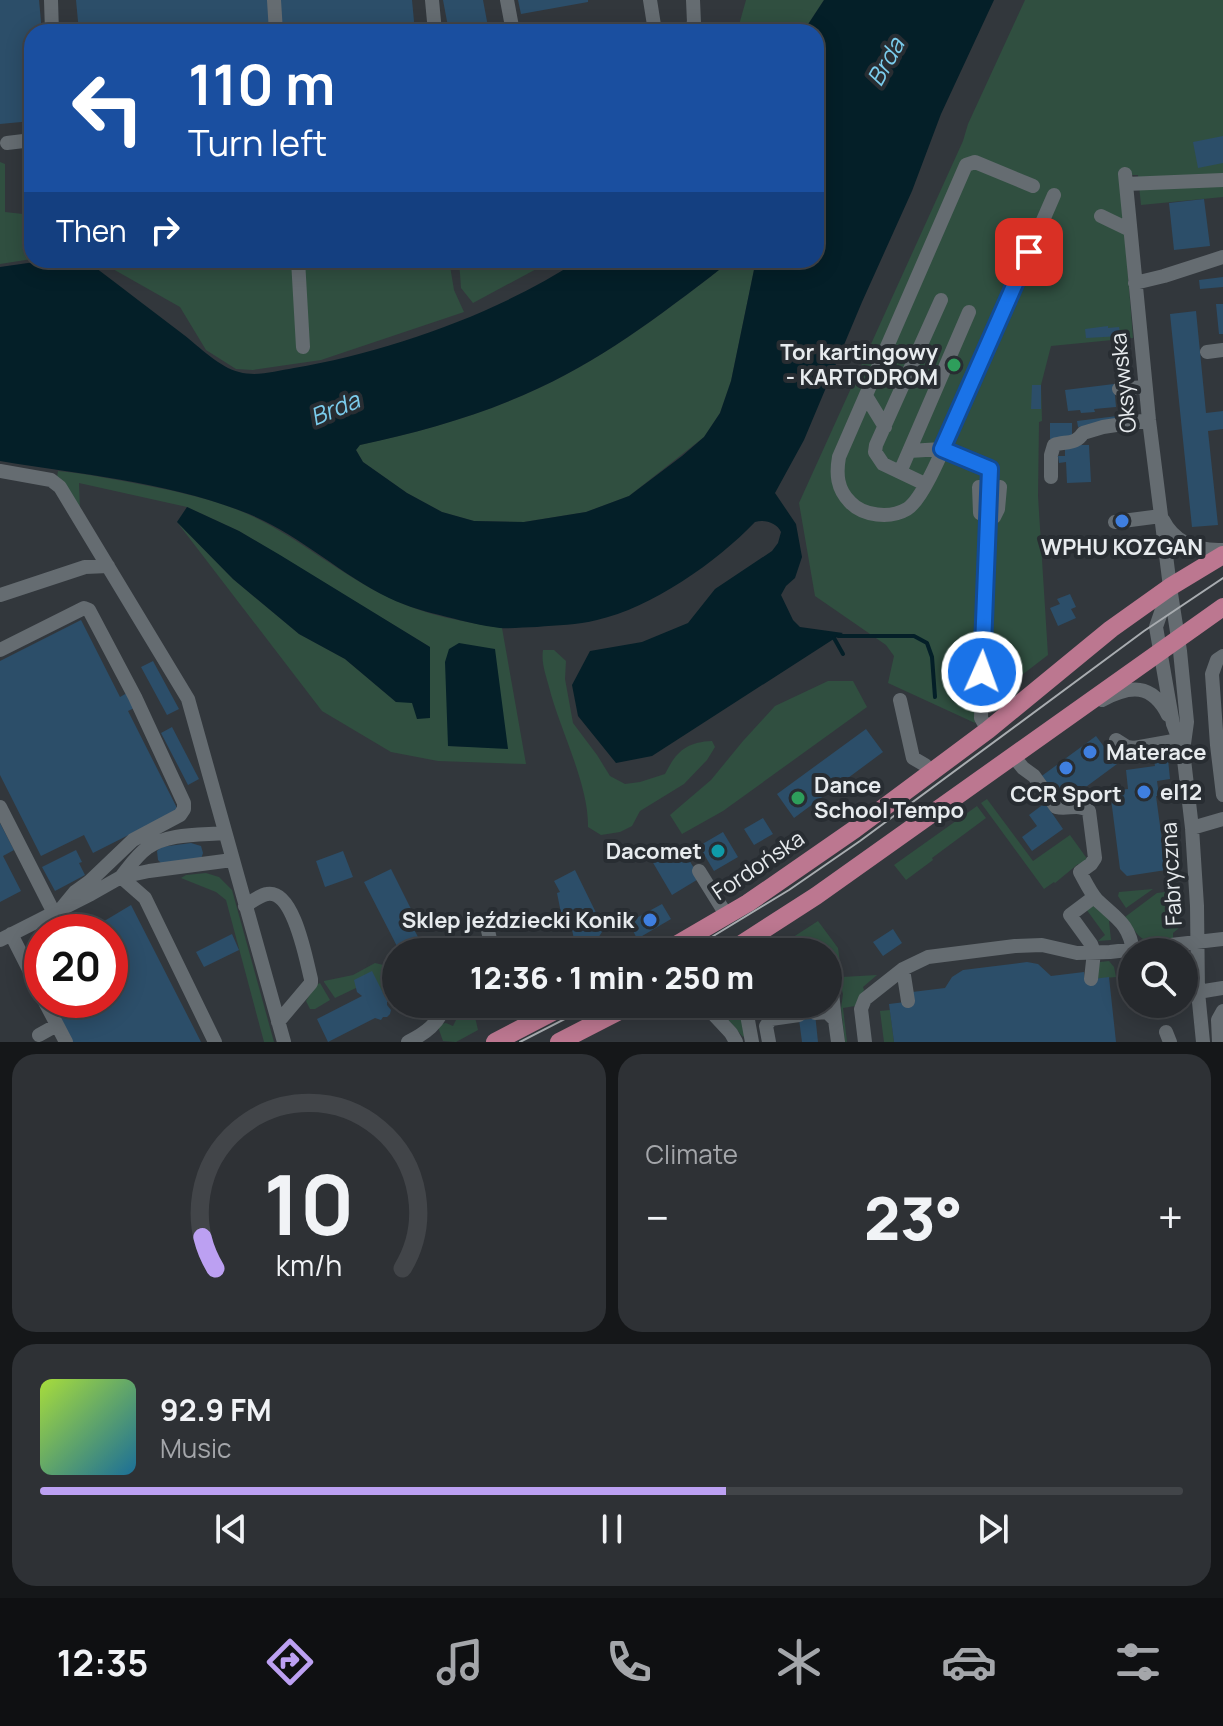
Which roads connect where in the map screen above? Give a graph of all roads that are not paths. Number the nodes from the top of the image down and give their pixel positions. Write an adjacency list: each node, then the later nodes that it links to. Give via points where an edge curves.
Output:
1 (51, 0): 7 (street)
2 (274, 0): 8 (street)
3 (432, 0): 9 (street)
4 (507, 0): 10 (street)
5 (650, 0): 11 (street)
6 (693, 0): 12 (street)
7 (52, 24)
8 (276, 24)
9 (434, 24)
10 (512, 24)
11 (654, 24)
12 (693, 24)
13 (24, 141): 14 (street)
14 (7, 143)
15 (1223, 180): 19 (street, Oksywska, via 1126,179)
16 (1033, 186): 30 (street, via 975,162 966,165)
17 (1054, 195): 33 (street)
18 (1101, 216): 19 (street)
19 (1130, 230): 22 (street, Oksywska)
20 (1223, 257): 22 (street)
21 (298, 268): 25 (street)
22 (1135, 283): 28 (street, Oksywska)
23 (941, 300): 32 (street)
24 (969, 312): 34 (street)
25 (303, 347)
26 (1223, 350): 27 (street)
27 (1207, 352)
28 (1145, 387): 29 (street); 31 (street, Oksywska)
29 (1119, 389)
30 (866, 396): 32 (street); 38 (street, via 839,457 838,480 846,498 869,513 895,513 907,509)
31 (1149, 420): 37 (street, via 1103,427 1054,445); 39 (street, Oksywska)
32 (885, 427): 36 (street, via 875,452 883,464)
33 (942, 449): 34 (street); 38 (street); 53 (street, via 990,469 981,718)
34 (909, 451): 36 (street)
35 (0, 471): 42 (street, via 56,482)
36 (900, 472): 38 (street)
37 (1051, 477)
38 (925, 484)
39 (1161, 516): 40 (street); 41 (street, via 1187,545); 43 (street, Oksywska)
40 (1115, 522)
41 (1223, 553): 43 (main road)
42 (108, 566): 44 (street, via 85,567); 62 (street, via 188,699)
43 (1170, 587): 46 (street, Oksywska); 48 (street, Fabryczna, via 1156,623); 53 (main road, Fordońska)
44 (0, 595)
45 (1223, 607): 46 (main road)
46 (1184, 634): 48 (main road); 55 (street, Fabryczna, via 1187,722)
47 (0, 650): 68 (street, via 89,610 184,803 180,815 133,840)
48 (1160, 652): 51 (main road); 52 (street, Fabryczna)
49 (1223, 656): 58 (street, via 1212,674)
50 (900, 700): 57 (street, via 913,758)
51 (1063, 721): 52 (street, via 1132,689 1155,697); 56 (main road)
52 (1173, 724): 55 (street, Fabryczna)
53 (988, 730): 57 (main road, Fordońska)
54 (1116, 740): 55 (street, via 1134,748)
55 (1181, 745): 61 (street, Fabryczna)
56 (1014, 757): 66 (street, via 1056,807 1082,806 1089,811 1095,858 1080,872); 74 (main road)
57 (931, 773): 69 (main road, Fordońska)
58 (1223, 795)
59 (0, 807): 68 (street)
60 (1223, 819): 61 (street)
61 (1192, 828): 76 (street, Fabryczna)
62 (224, 833): 63 (street); 65 (street, via 155,843)
63 (232, 860): 65 (street); 67 (street)
64 (699, 871): 69 (street)
65 (121, 877): 68 (street); 103 (street, via 145,898)
66 (1094, 897): 75 (street, via 1121,921); 80 (street, via 1070,915)
67 (245, 906): 97 (street); 97 (street, via 274,895 295,917 311,983)
68 (58, 911): 71 (street)
69 (727, 916): 73 (main road, Fordońska)
70 (486, 922): 72 (street)
71 (6, 937): 81 (street)
72 (490, 938)
73 (688, 938)
74 (758, 938)
75 (1130, 938)
76 (1197, 938)
77 (1223, 939): 78 (street)
78 (1198, 943)
79 (1118, 951): 80 (street)
80 (1094, 952): 82 (street, via 1015,946 928,957); 83 (street)
81 (24, 967)
82 (903, 969): 86 (street); 112 (street, via 862,1004)
83 (1091, 979)
84 (1223, 988): 85 (street)
85 (1198, 992): 113 (street, Fabryczna)
86 (908, 1001)
87 (1223, 1011): 114 (street)
88 (53, 1018): 98 (street)
89 (439, 1018): 101 (street)
90 (524, 1018): 99 (street)
91 (541, 1018): 99 (main road)
92 (606, 1018): 107 (main road)
93 (717, 1018): 108 (street)
94 (748, 1018): 109 (street)
95 (767, 1018): 110 (street)
96 (835, 1020): 111 (street)
97 (278, 1022): 104 (street)
98 (57, 1025): 100 (street); 102 (street)
99 (528, 1025): 106 (main road)
100 (39, 1035)
101 (428, 1037): 105 (street)
102 (66, 1042)
103 (215, 1042)
104 (284, 1042)
105 (408, 1042)
106 (495, 1042)
107 (559, 1042)
108 (736, 1042)
109 (752, 1042)
110 (769, 1042)
111 (838, 1042)
112 (865, 1042)
113 (1203, 1042)
114 (1219, 1042)

